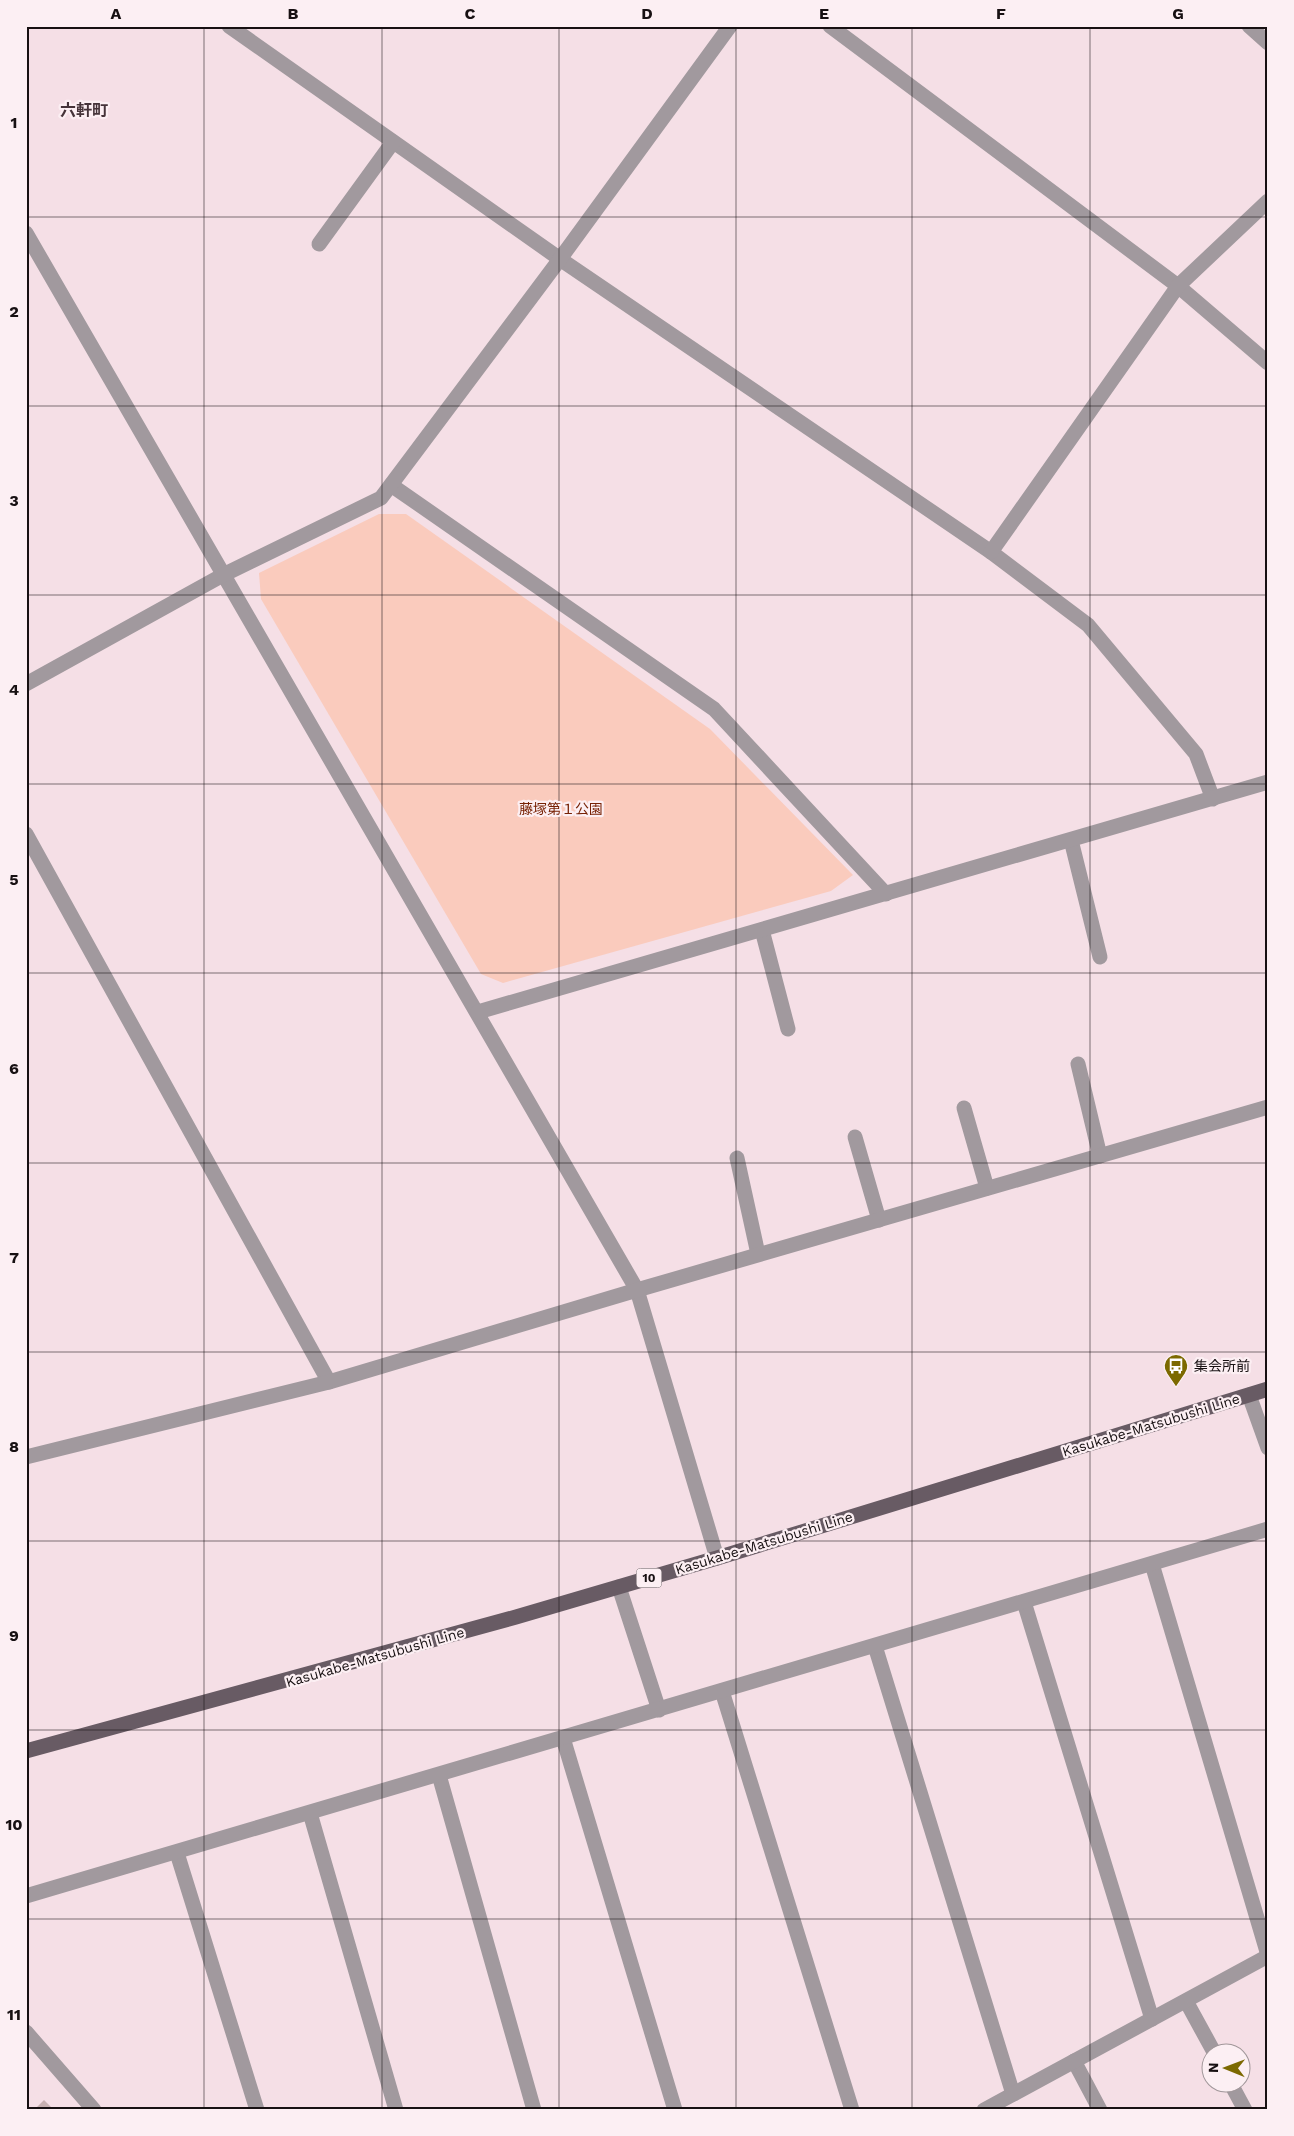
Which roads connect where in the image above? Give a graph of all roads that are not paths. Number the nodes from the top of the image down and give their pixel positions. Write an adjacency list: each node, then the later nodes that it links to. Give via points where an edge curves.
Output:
1 (229, 26): 6 (street)
2 (730, 26): 10 (street)
3 (830, 26): 11 (street)
4 (1248, 26): 5 (street)
5 (1268, 44)
6 (393, 142): 9 (street); 10 (street)
7 (1268, 201): 11 (street)
8 (26, 233): 15 (street)
9 (319, 244)
10 (560, 259): 13 (street); 14 (street)
11 (1178, 286): 12 (street); 14 (street)
12 (1268, 362)
13 (390, 485): 15 (street, via 381,498); 21 (street, via 714,709)
14 (991, 552): 18 (street, via 1088,625 1196,754)
15 (223, 575): 16 (street); 24 (street)
16 (26, 684)
17 (1268, 782): 18 (street)
18 (1213, 799): 20 (street)
19 (26, 834): 36 (street)
20 (1071, 840): 21 (street); 23 (street)
21 (886, 894): 22 (street)
22 (762, 930): 24 (street); 25 (street)
23 (1100, 957)
24 (478, 1012): 35 (street)
25 (788, 1029)
26 (1078, 1064): 30 (street)
27 (1268, 1107): 30 (street)
28 (964, 1108): 32 (street)
29 (855, 1137): 33 (street)
30 (1100, 1156): 32 (street)
31 (737, 1158): 34 (street)
32 (987, 1188): 33 (street)
33 (879, 1220): 34 (street)
34 (758, 1254): 35 (street)
35 (637, 1290): 36 (street); 42 (street)
36 (330, 1382): 40 (street)
37 (1268, 1389): 38 (main road, Kasukabe-Matsubushi Line / 10)
38 (1249, 1395): 39 (street); 42 (main road, Kasukabe-Matsubushi Line / 10)
39 (1268, 1448)
40 (26, 1457)
41 (1268, 1529): 43 (street)
42 (717, 1558): 44 (main road, Kasukabe-Matsubushi Line / 10)
43 (1152, 1564): 45 (street); 55 (street)
44 (620, 1587): 48 (street); 50 (main road, Kasukabe-Matsubushi Line / 10, via 297,1679)
45 (1024, 1602): 46 (street); 57 (street)
46 (875, 1646): 47 (street); 61 (street)
47 (722, 1691): 48 (street); 68 (street)
48 (659, 1710): 49 (street)
49 (563, 1738): 51 (street); 67 (street)
50 (26, 1751)
51 (439, 1775): 52 (street); 66 (street)
52 (310, 1813): 53 (street); 65 (street)
53 (177, 1853): 54 (street); 64 (street)
54 (26, 1896)
55 (1268, 1956): 56 (street)
56 (1186, 2001): 57 (street); 59 (street)
57 (1152, 2019): 60 (street)
58 (26, 2032): 63 (street)
59 (1210, 2044)
60 (1074, 2061): 61 (street); 70 (street)
61 (1013, 2094): 69 (street)
62 (1236, 2094): 71 (street)
63 (94, 2110)
64 (257, 2110)
65 (396, 2110)
66 (534, 2110)
67 (675, 2110)
68 (852, 2110)
69 (984, 2110)
70 (1100, 2110)
71 (1245, 2110)

